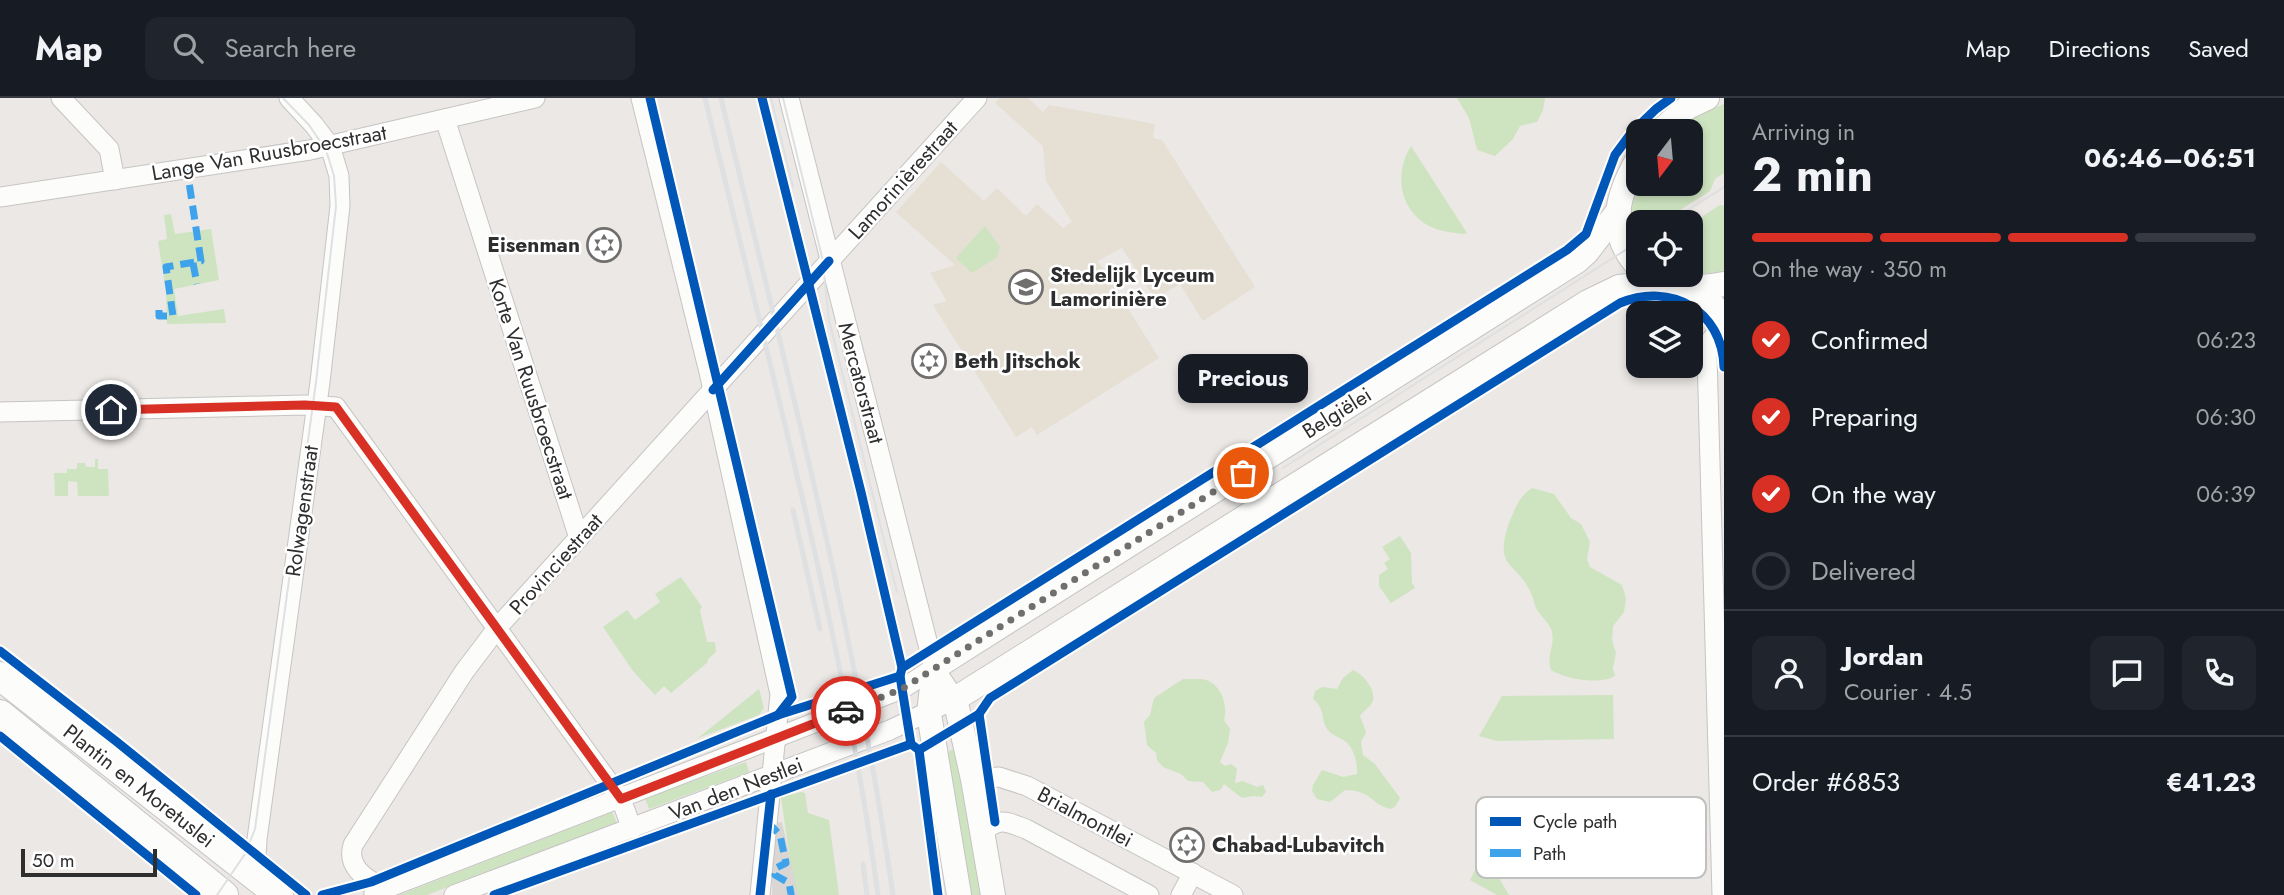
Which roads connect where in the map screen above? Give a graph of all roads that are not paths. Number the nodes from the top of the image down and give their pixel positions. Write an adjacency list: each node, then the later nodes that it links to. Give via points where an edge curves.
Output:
1 (61, 98): 11 (street, via 109,149)
2 (289, 98): 10 (street)
3 (535, 98): 8 (street, Lange Van Ruusbroecstraat)
4 (641, 98): 23 (street)
5 (789, 98): 16 (street, Mercatorstraat)
6 (977, 98): 16 (street, Lamorinièrestraat)
7 (1693, 101): 9 (street)
8 (445, 119): 10 (street, Lange Van Ruusbroecstraat); 26 (street, Korte Van Ruusbroecstraat)
9 (1673, 119)
10 (330, 146): 11 (street, Lange Van Ruusbroecstraat); 24 (street, Rolwagenstraat, via 339,176 340,206)
11 (115, 180): 13 (street, Lange Van Ruusbroecstraat)
12 (1626, 184): 14 (street, Belgiëlei)
13 (0, 197)
14 (1619, 210): 15 (street, Belgiëlei, via 1618,231); 28 (street, Belgiëlei, via 1577,261)
15 (1626, 250)
16 (829, 261): 23 (street, Provinciestraat); 28 (street, Mercatorstraat)
17 (1724, 284): 20 (street, Belgiëlei)
18 (1626, 285): 30 (street, Belgiëlei, via 1588,302)
19 (1688, 287): 20 (street, Belgiëlei)
20 (1692, 288): 21 (street)
21 (1724, 319)
22 (1724, 326): 51 (street, via 1711,340 1707,355)
23 (713, 390): 26 (street, Provinciestraat); 33 (street, via 780,694)
24 (317, 406): 25 (street); 27 (street, via 336,407); 40 (street, Rolwagenstraat)
25 (0, 412)
26 (579, 538): 27 (street, Provinciestraat)
27 (498, 627): 36 (street); 41 (street, Provinciestraat, via 353,845 350,854 355,868)
28 (934, 668): 30 (street, Mercatorstraat); 31 (street, Mercatorstraat); 33 (street, Van den Nestlei, via 902,689)
29 (0, 676): 40 (main road, Plantin en Moretuslei)
30 (955, 699): 31 (street, Van den Nestlei); 34 (street, Mercatorstraat)
31 (929, 713): 35 (street, Van den Nestlei); 46 (street, Mercatorstraat)
32 (3, 723): 42 (main road, Plantin en Moretuslei)
33 (776, 738): 35 (street); 36 (street, Van den Nestlei)
34 (972, 779): 38 (street, Mercatorstraat); 39 (street, Brialmontlei, via 999,777 1027,786)
35 (772, 785): 37 (street, Van den Nestlei); 45 (street)
36 (621, 799): 37 (street); 41 (street, Van den Nestlei)
37 (632, 829): 44 (street, Van den Nestlei)
38 (982, 833): 47 (street, Mercatorstraat); 48 (street, Brialmontlei, via 995,822 1026,828)
39 (1193, 873): 49 (street); 50 (street, Brialmontlei)
40 (255, 877): 43 (main road, Plantin en Moretuslei)
41 (377, 892)
42 (224, 895)
43 (279, 895)
44 (454, 895)
45 (760, 895)
46 (959, 895)
47 (992, 895)
48 (1149, 895)
49 (1181, 895)
50 (1233, 895)
51 (1722, 895)

